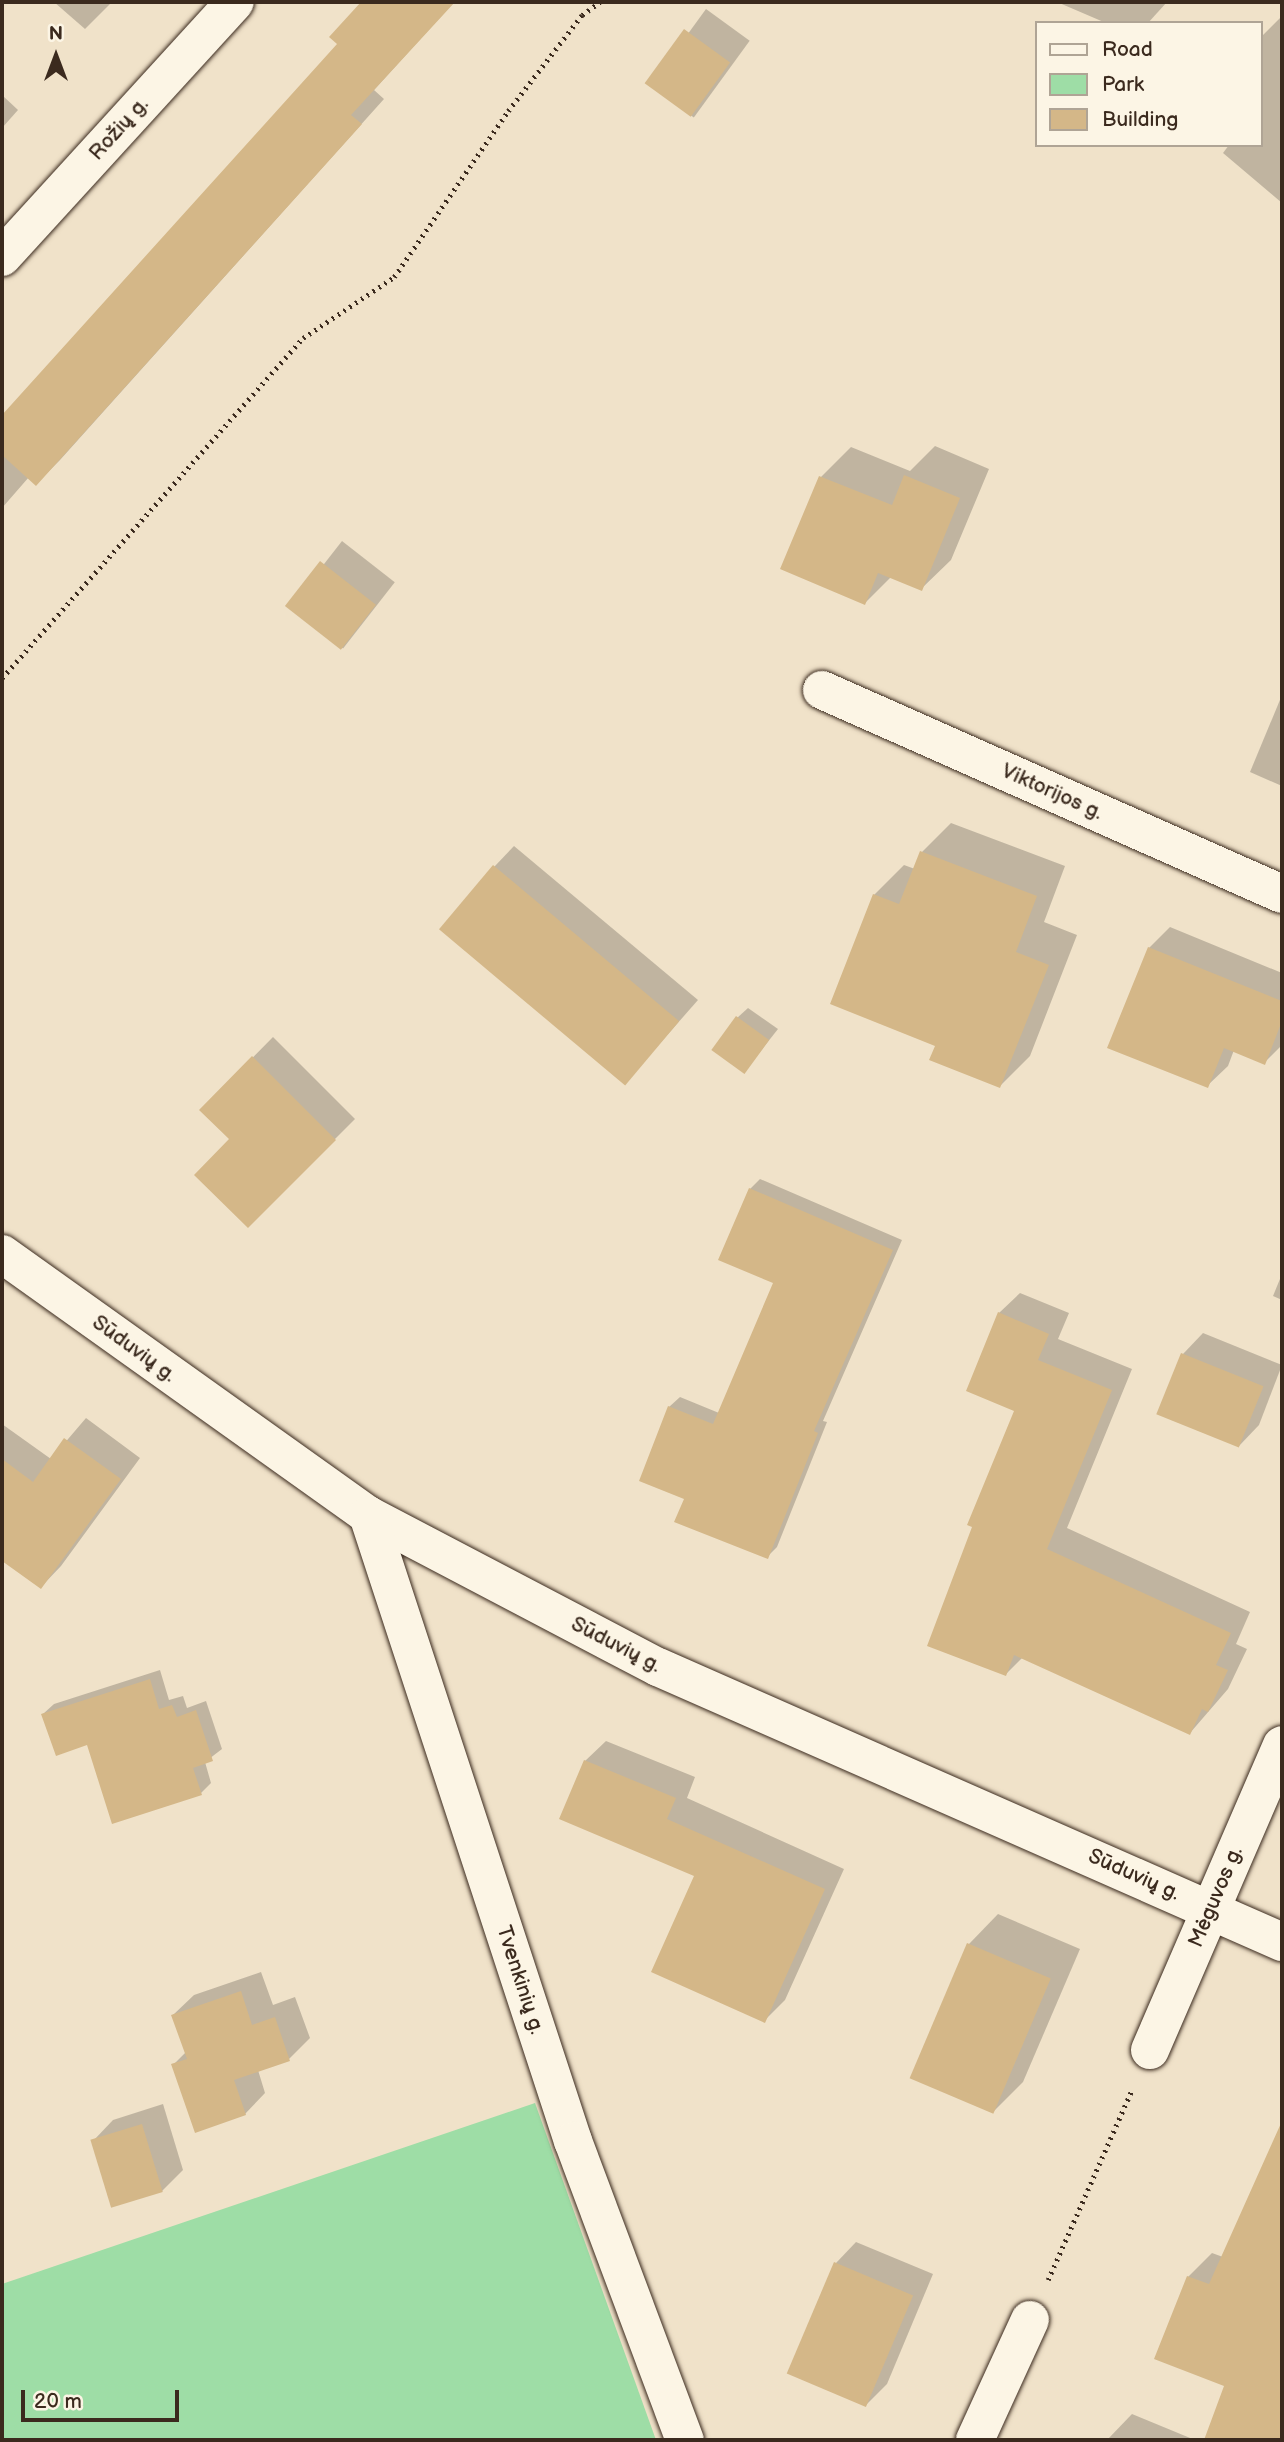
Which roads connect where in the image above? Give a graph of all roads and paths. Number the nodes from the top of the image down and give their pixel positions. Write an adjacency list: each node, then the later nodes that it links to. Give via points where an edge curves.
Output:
1 (235, 2): 3 (street, Rožių g.)
2 (600, 2): 4 (path, via 582,15 508,111 394,277 303,338)
3 (2, 257)
4 (2, 678)
5 (822, 690): 6 (street, Viktorijos g.)
6 (1282, 894)
7 (2, 1254): 8 (street, Sūduvių g.)
8 (368, 1515): 10 (street, Sūduvių g., via 658,1667); 14 (street, Tvenkinių g., via 573,2141)
9 (1282, 1745): 10 (street, Mėguvos g.)
10 (1211, 1909): 11 (street, Sūduvių g.); 12 (street, Mėguvos g.)
11 (1282, 1942)
12 (1150, 2050): 13 (path)
13 (1030, 2320): 15 (street)
14 (685, 2440)
15 (975, 2440)

